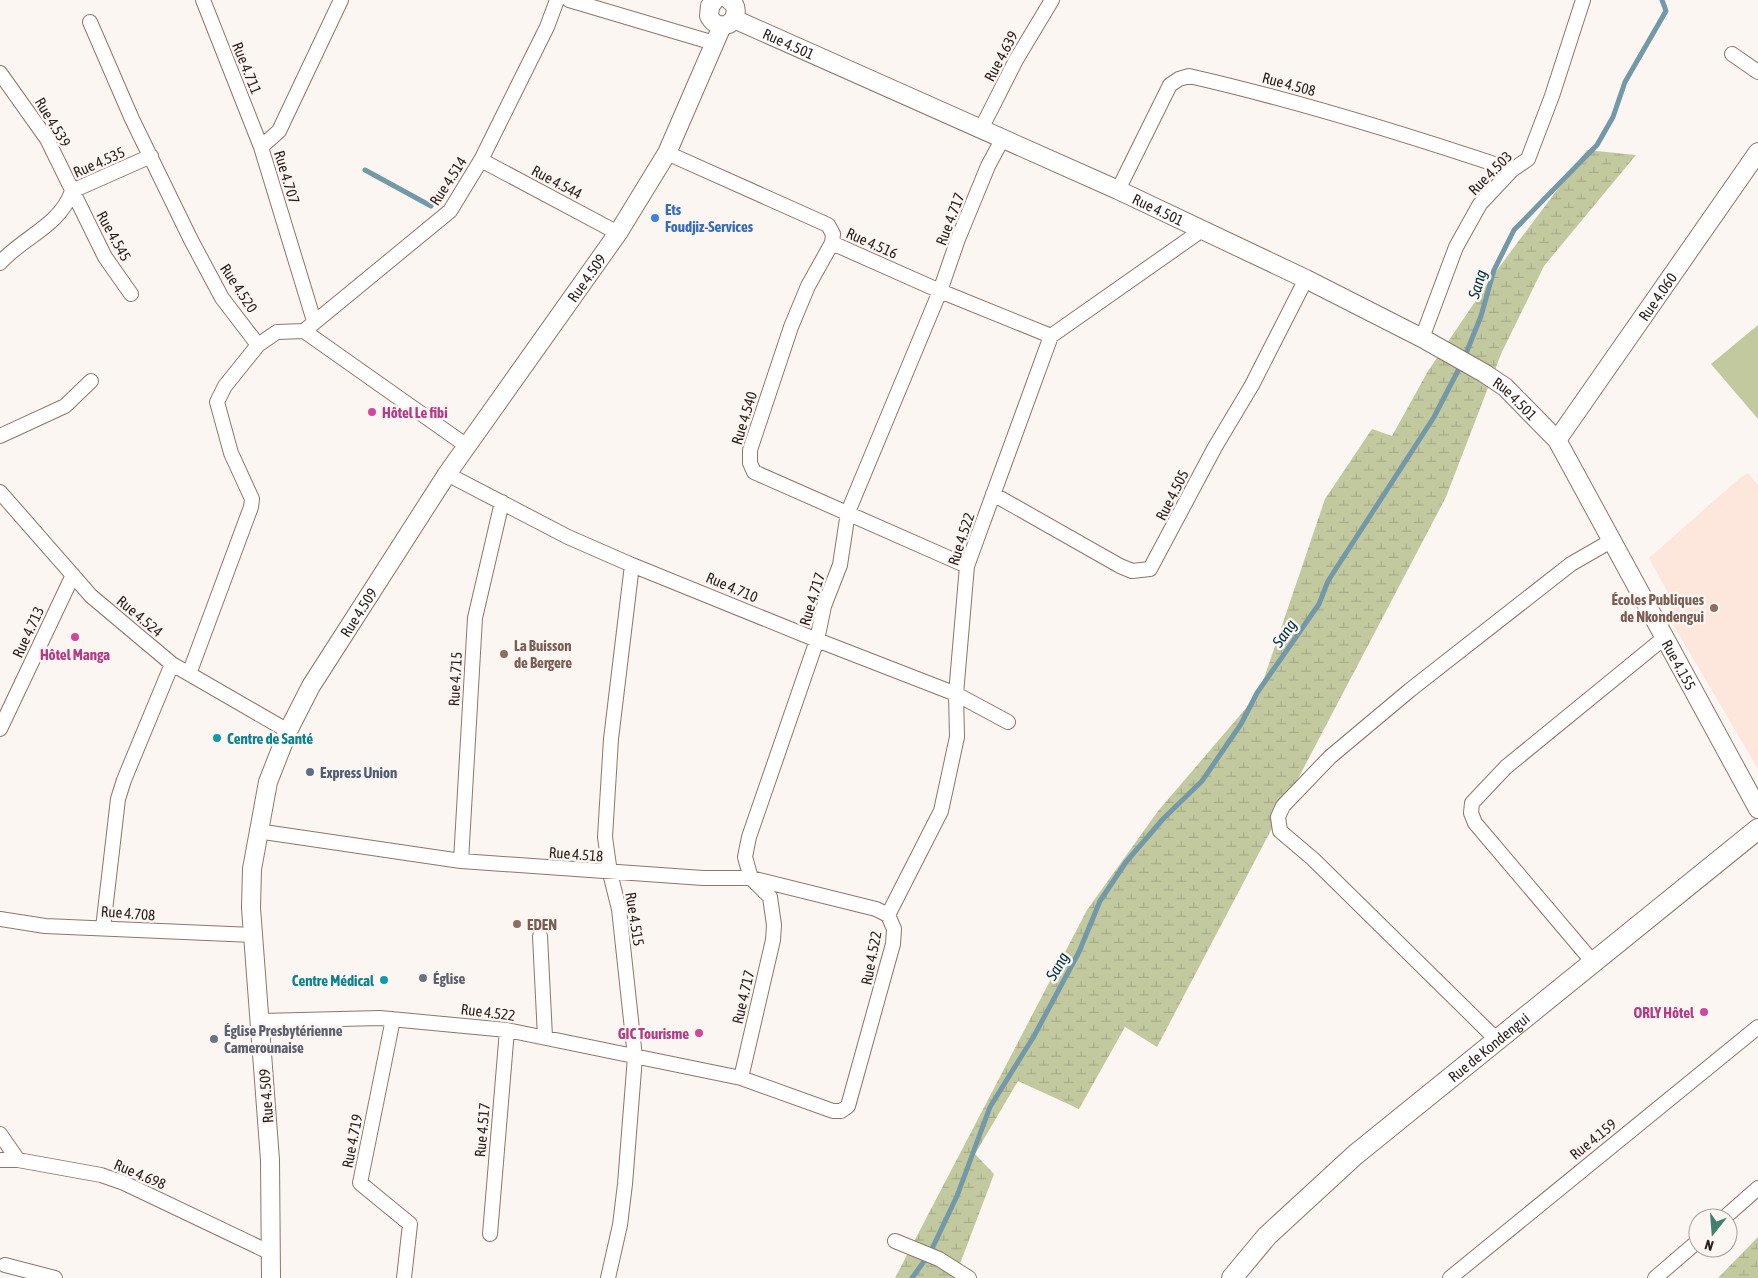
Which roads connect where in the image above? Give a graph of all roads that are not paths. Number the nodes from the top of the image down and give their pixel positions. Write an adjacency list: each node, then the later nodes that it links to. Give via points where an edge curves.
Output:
1 (203, 0): 15 (street, Rue 4.711)
2 (341, 0): 15 (street, Rue 4.707, via 279,131)
3 (558, 0): 19 (street, Rue 4.514)
4 (569, 0): 9 (street)
5 (1052, 0): 13 (street, Rue 4.639, via 1016,60)
6 (1583, 0): 20 (street, Rue 4.503, via 1528,159)
7 (723, 7): 9 (street, Rue 4.509); 13 (street, Rue 4.501)
8 (90, 22): 18 (street, Rue 4.520)
9 (714, 43): 17 (street, Rue 4.509)
10 (1732, 54): 11 (street)
11 (1758, 72)
12 (0, 73): 22 (street, Rue 4.539, via 46,139)
13 (981, 129): 14 (street, Rue 4.501)
14 (1002, 138): 21 (street, Rue 4.501); 28 (street, Rue 4.717, via 958,239)
15 (261, 147): 30 (street, Rue 4.707)
16 (1758, 152): 36 (street, Rue 4.060)
17 (667, 153): 24 (street, Rue 4.509); 25 (street, Rue 4.516, via 828,225 833,234)
18 (151, 156): 22 (street, Rue 4.535); 33 (street, Rue 4.520, via 222,298)
19 (481, 160): 24 (street, Rue 4.544); 30 (street, Rue 4.514, via 465,189 438,223)
20 (1512, 170): 21 (street, Rue 4.508, via 1331,112 1189,76 1170,85); 32 (street, Rue 4.503, via 1480,204 1456,247)
21 (1118, 190): 23 (street, Rue 4.501)
22 (72, 191): 26 (street, Rue 4.535, via 68,204 48,226 21,243); 29 (street, Rue 4.545, via 105,257)
23 (1202, 230): 27 (street, Rue 4.501); 31 (street)
24 (618, 233): 37 (street, Rue 4.509)
25 (832, 243): 28 (street, Rue 4.516); 42 (street, Rue 4.540, via 791,326 750,450 750,463 754,472)
26 (0, 263)
27 (1306, 279): 32 (street, Rue 4.501); 40 (street, Rue 4.505, via 1252,385 1150,569 1132,572)
28 (940, 291): 31 (street, Rue 4.516); 42 (street, Rue 4.717)
29 (131, 294)
30 (309, 326): 33 (street, via 277,332); 37 (street)
31 (1051, 336): 40 (street, Rue 4.522)
32 (1422, 338): 36 (street, Rue 4.501, via 1504,387)
33 (258, 345): 50 (street, via 216,402 231,453 252,500)
34 (91, 381): 35 (street, via 65,406)
35 (0, 436)
36 (1557, 440): 43 (street, Rue 4.155)
37 (467, 446): 38 (street, Rue 4.509)
38 (447, 474): 41 (street, Rue 4.710); 54 (street, Rue 4.509, via 311,686)
39 (0, 492): 46 (street, Rue 4.524)
40 (993, 494): 45 (street, Rue 4.522)
41 (502, 502): 44 (street, Rue 4.710, via 568,537); 58 (street, Rue 4.715, via 475,618)
42 (848, 512): 45 (street, Rue 4.540); 48 (street, Rue 4.717, via 840,565 824,606)
43 (1611, 541): 47 (street, Rue 4.155); 72 (street, via 1571,564 1410,690 1302,784 1283,806 1278,818 1280,831 1313,859)
44 (632, 565): 48 (street, Rue 4.710); 59 (street, Rue 4.515, via 612,739 605,837)
45 (967, 566): 51 (street, Rue 4.522)
46 (73, 575): 49 (street, Rue 4.524, via 92,596); 53 (street, Rue 4.713)
47 (1664, 638): 55 (street, Rue 4.155); 66 (street, via 1506,767 1472,803 1475,823)
48 (817, 640): 51 (street, Rue 4.710); 60 (street, Rue 4.717, via 749,837 746,857)
49 (172, 664): 50 (street, Rue 4.524); 63 (street, via 118,799)
50 (189, 674): 54 (street, Rue 4.524)
51 (956, 694): 52 (street, Rue 4.710); 61 (street, Rue 4.522, via 956,736 941,811)
52 (1008, 722)
53 (0, 729)
54 (288, 731): 57 (street, Rue 4.509, via 268,782)
55 (1758, 809)
56 (1758, 828): 66 (main road, Rue de Kondengui)
57 (257, 831): 58 (street, Rue 4.518); 64 (street, Rue 4.509, via 252,869)
58 (462, 861): 59 (street, Rue 4.518)
59 (610, 873): 60 (street, Rue 4.518); 73 (street, Rue 4.515, via 619,909)
60 (751, 878): 61 (street, Rue 4.518, via 876,909); 74 (street, Rue 4.717, via 770,897 774,925)
61 (888, 915): 74 (street, Rue 4.522, via 894,929 893,944 848,1106 841,1111 833,1111)
62 (0, 919): 63 (street, Rue 4.708, via 45,926)
63 (103, 928): 64 (street, Rue 4.708)
64 (254, 935): 68 (street, Rue 4.509)
65 (540, 936): 71 (street)
66 (1592, 961): 72 (main road, Rue de Kondengui)
67 (393, 1019): 68 (street, Rue 4.522); 70 (street, Rue 4.522); 87 (street, Rue 4.719, via 360,1183 410,1224)
68 (261, 1021): 83 (street, Rue 4.509, via 270,1160)
69 (1758, 1027): 91 (street, Rue 4.159)
70 (507, 1030): 71 (street, Rue 4.522); 80 (street, Rue 4.517)
71 (545, 1037): 73 (street, Rue 4.522)
72 (1496, 1039): 90 (main road, Rue de Kondengui, via 1355,1155 1267,1236)
73 (635, 1057): 74 (street, Rue 4.522); 88 (street, Rue 4.515, via 620,1225)
74 (741, 1078)
75 (0, 1134): 77 (street)
76 (0, 1160): 77 (street, Rue 4.698)
77 (18, 1160): 83 (street, Rue 4.698, via 101,1175 124,1183)
78 (1758, 1188): 79 (street)
79 (1735, 1208)
80 (490, 1234)
81 (895, 1241): 89 (street, via 939,1259)
82 (1688, 1250): 92 (street)
83 (271, 1253): 86 (street, Rue 4.509)
84 (5, 1264): 85 (street)
85 (55, 1278)
86 (273, 1278)
87 (404, 1278)
88 (608, 1278)
89 (969, 1278)
90 (1232, 1278)
91 (1450, 1278)
92 (1655, 1278)

